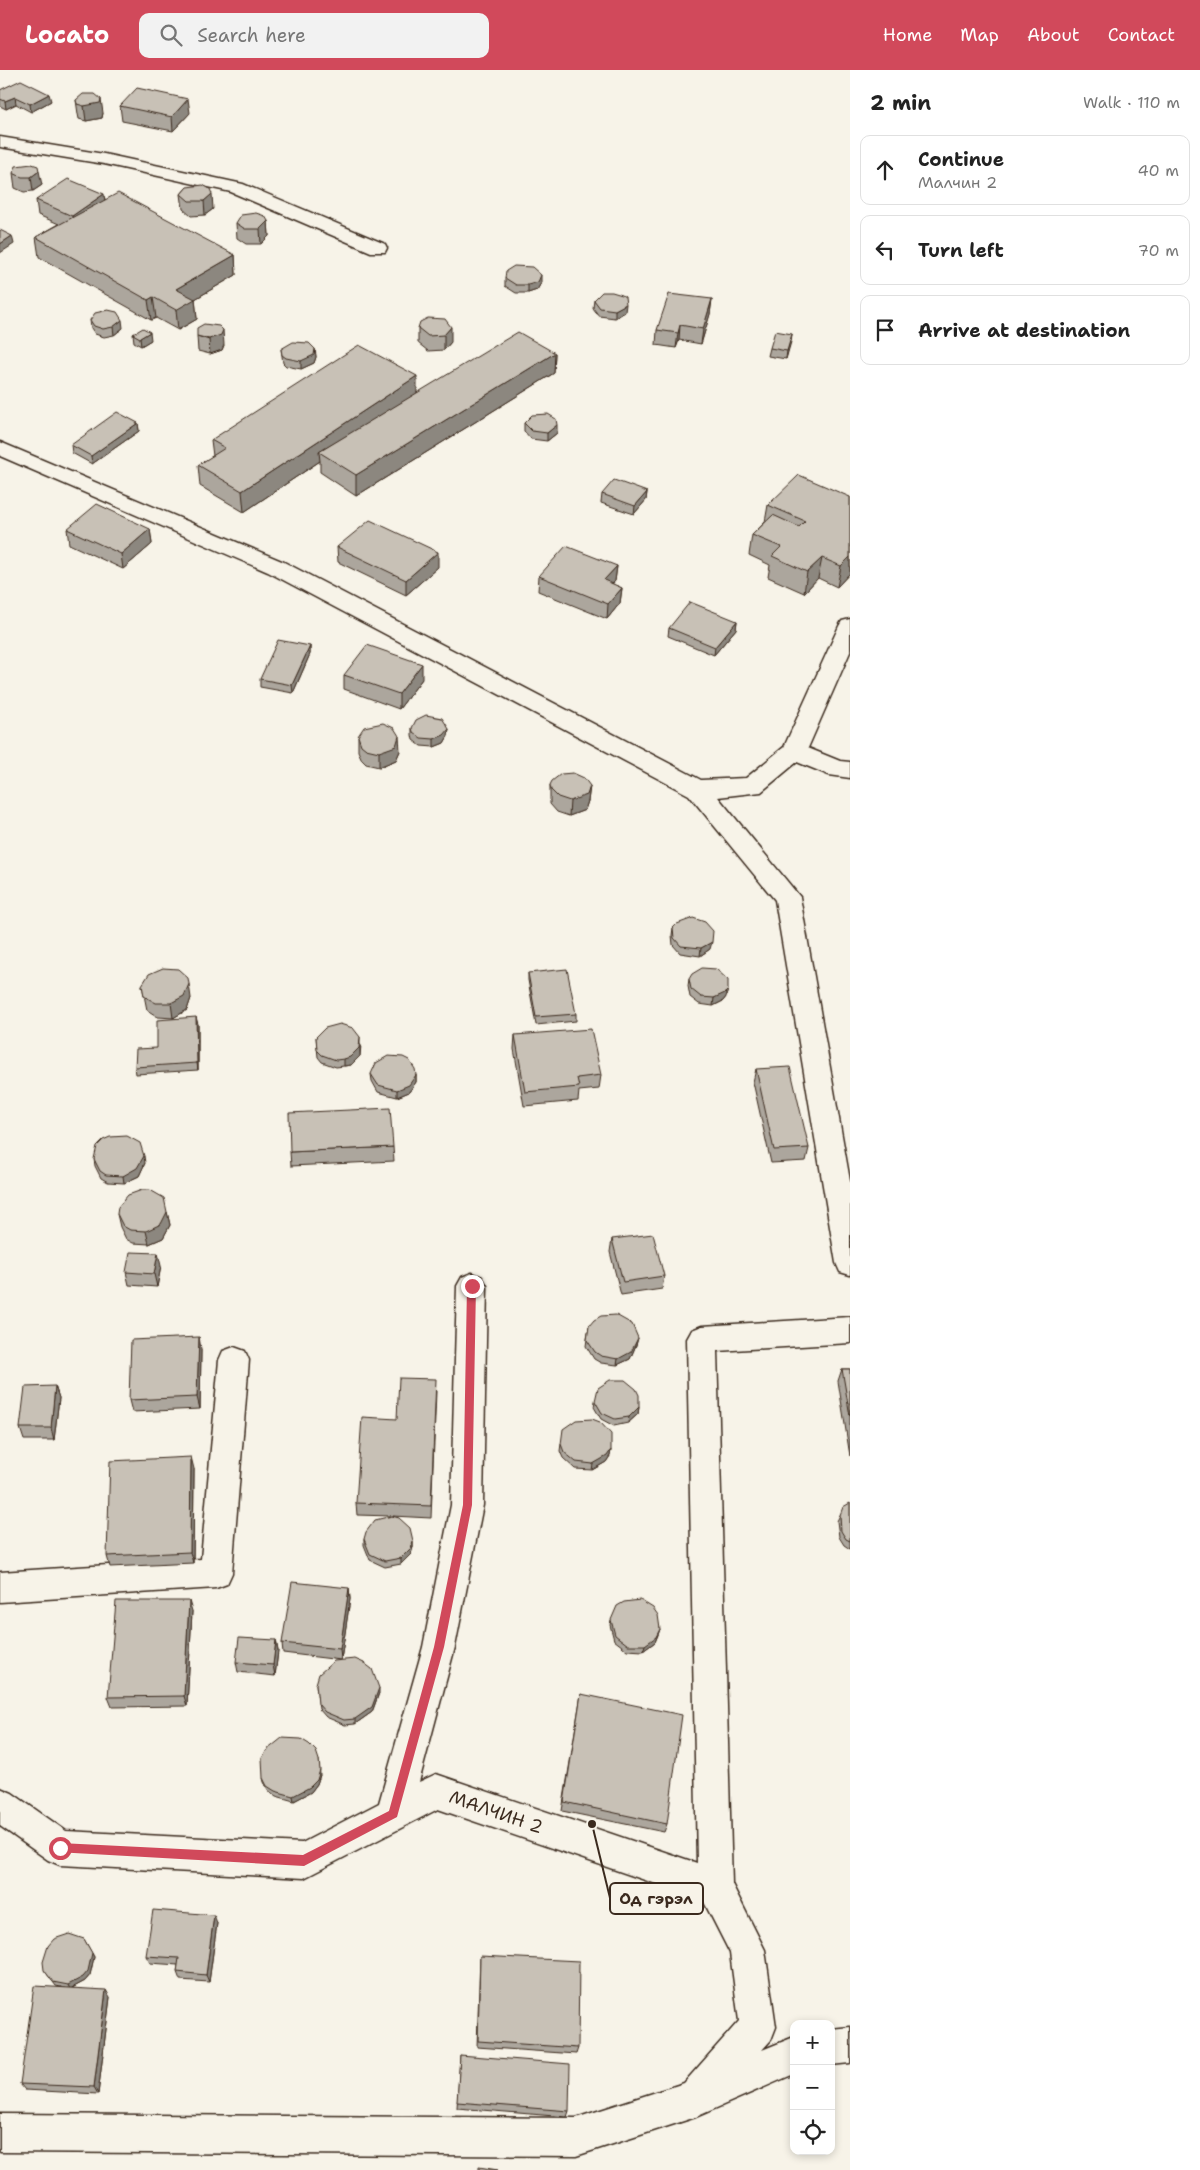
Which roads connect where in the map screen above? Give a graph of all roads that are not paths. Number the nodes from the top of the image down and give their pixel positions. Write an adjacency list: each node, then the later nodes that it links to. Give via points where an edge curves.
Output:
1 (0, 142): 2 (street, via 104,159 238,188)
2 (378, 248)
3 (0, 448): 7 (street, via 276,567)
4 (850, 626): 5 (street)
5 (794, 752): 6 (street, via 837,769); 7 (street, via 752,786)
6 (850, 770)
7 (698, 789): 8 (street, via 786,897)
8 (850, 1263)
9 (472, 1286): 14 (street, via 468,1505 439,1647)
10 (850, 1330): 15 (street, via 702,1339)
11 (234, 1360): 12 (street, via 216,1573)
12 (0, 1587)
13 (0, 1805): 14 (street, МАЛЧИН 2, via 60,1848 304,1861)
14 (394, 1814): 15 (street, МАЛЧИН 2, via 436,1791)
15 (715, 1887): 19 (street, via 747,1950 758,2027)
16 (850, 2045): 17 (street)
17 (835, 2047)
18 (790, 2057): 19 (street)
19 (696, 2098): 20 (street, via 576,2137)
20 (0, 2134)

